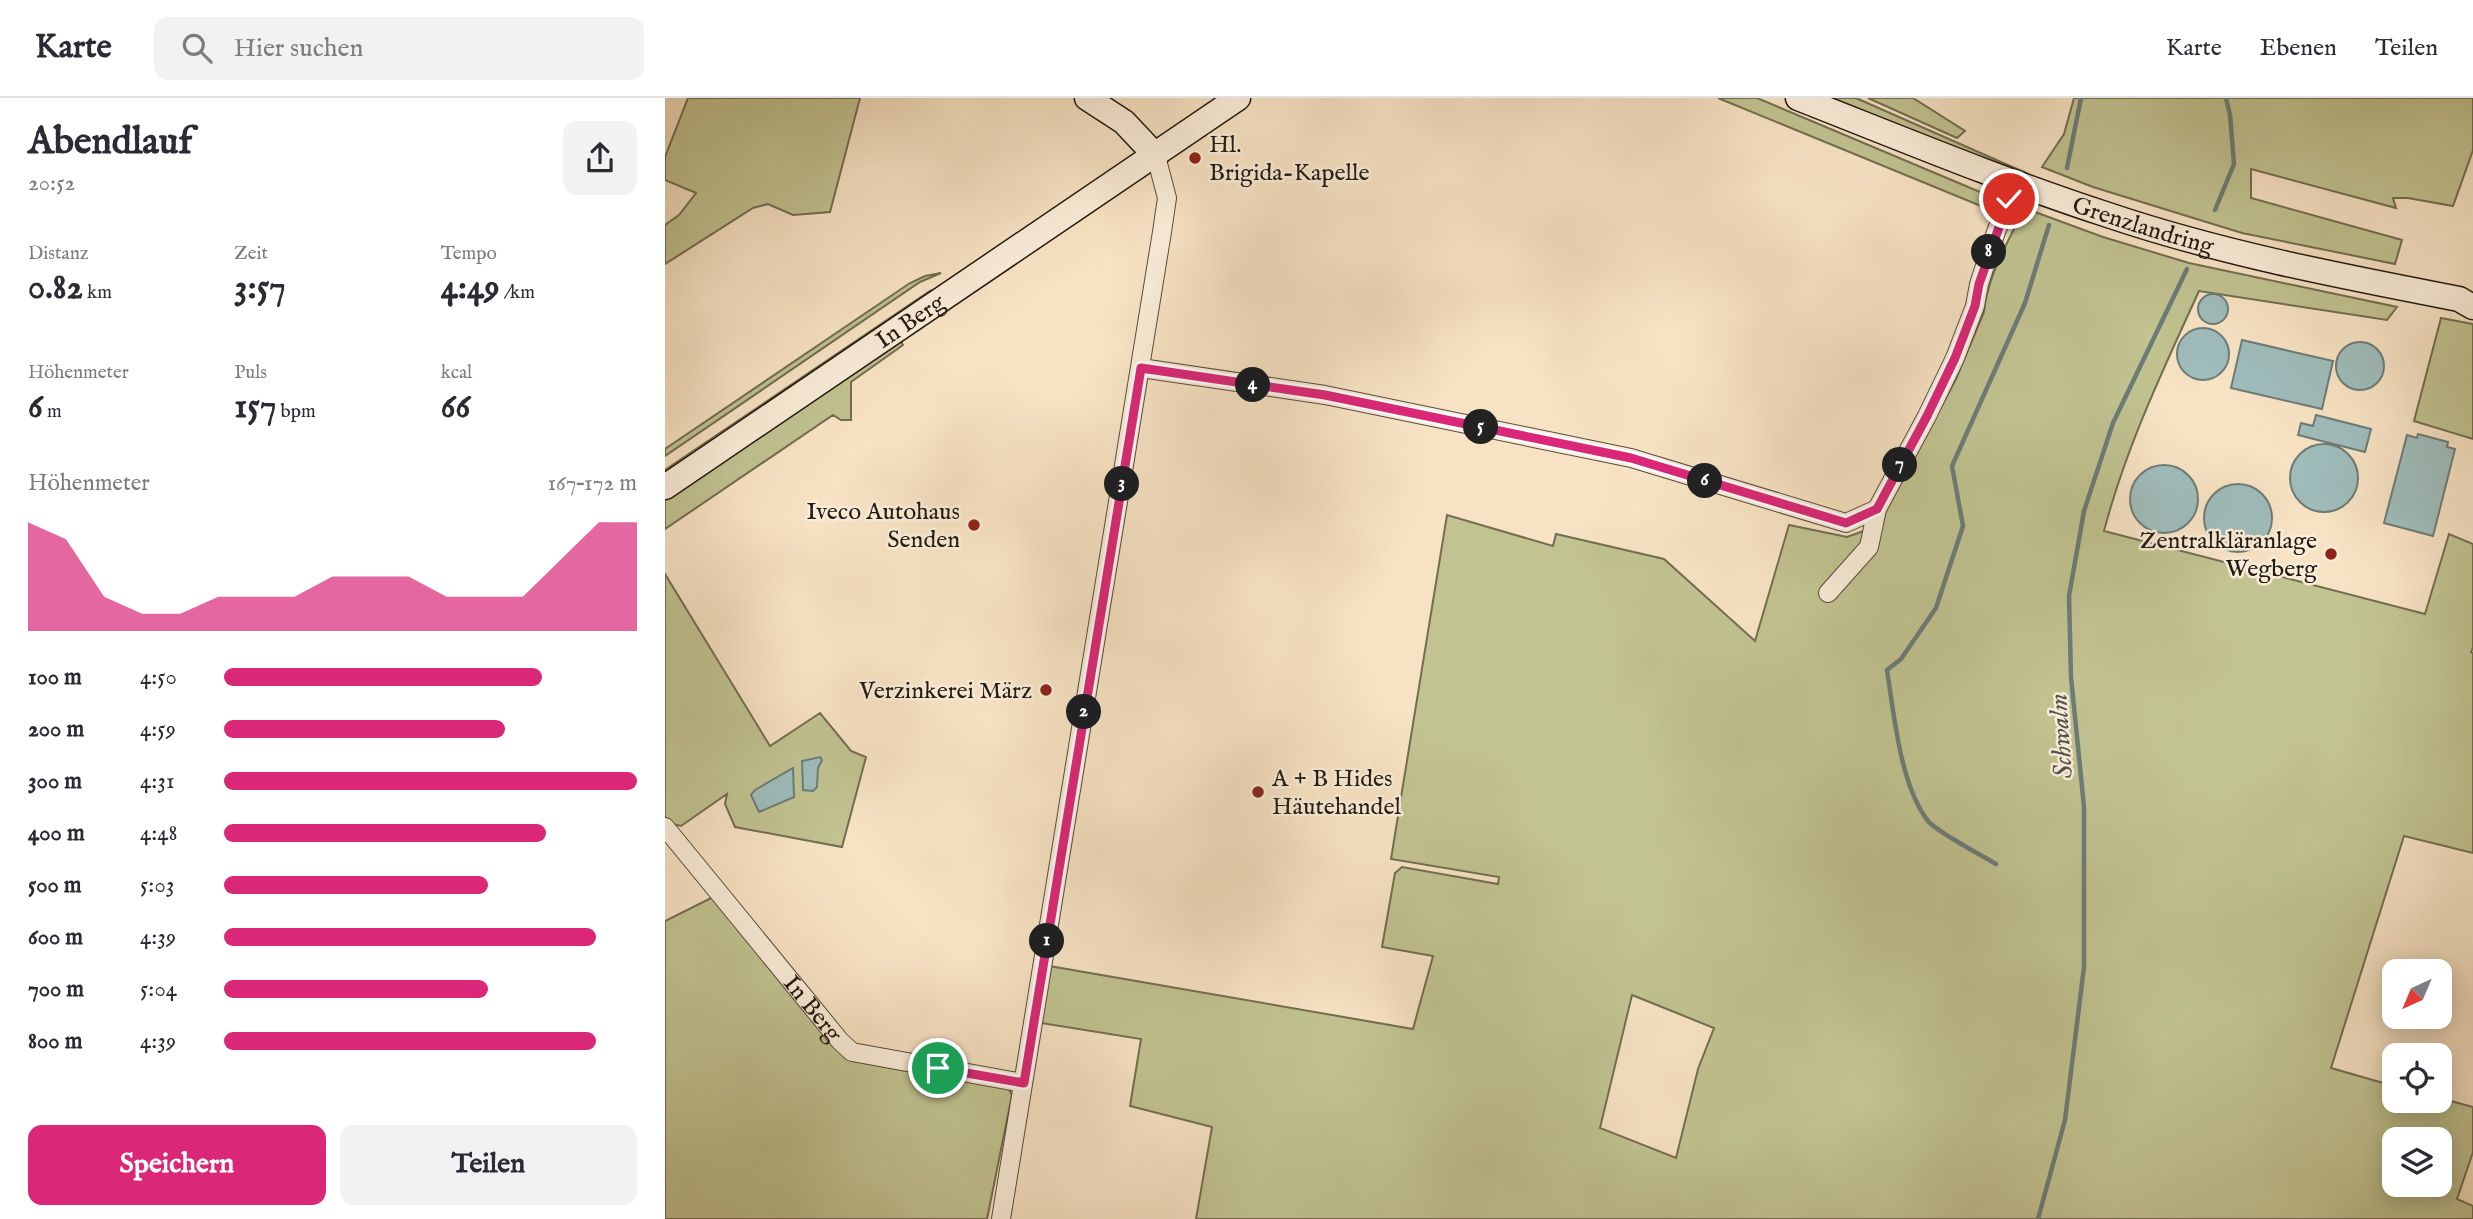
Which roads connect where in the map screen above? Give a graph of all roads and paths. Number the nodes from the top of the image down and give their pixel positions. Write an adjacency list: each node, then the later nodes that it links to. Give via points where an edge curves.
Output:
1 (1087, 98): 4 (main road, via 1124,122)
2 (1238, 98): 4 (main road, In Berg)
3 (1798, 98): 5 (main road, Grenzlandring)
4 (1156, 156): 7 (street, via 1167,198); 8 (main road, In Berg)
5 (2020, 184): 6 (main road, Grenzlandring, via 2105,215 2232,251); 9 (street, via 1996,232 1955,358)
6 (2468, 301)
7 (1141, 368): 9 (street, via 1325,395 1631,458 1846,523); 12 (street)
8 (665, 486)
9 (1877, 509): 10 (street, via 1869,547)
10 (1829, 593)
11 (665, 827): 12 (street, In Berg, via 852,1052)
12 (1024, 1083): 13 (street)
13 (1001, 1219)

